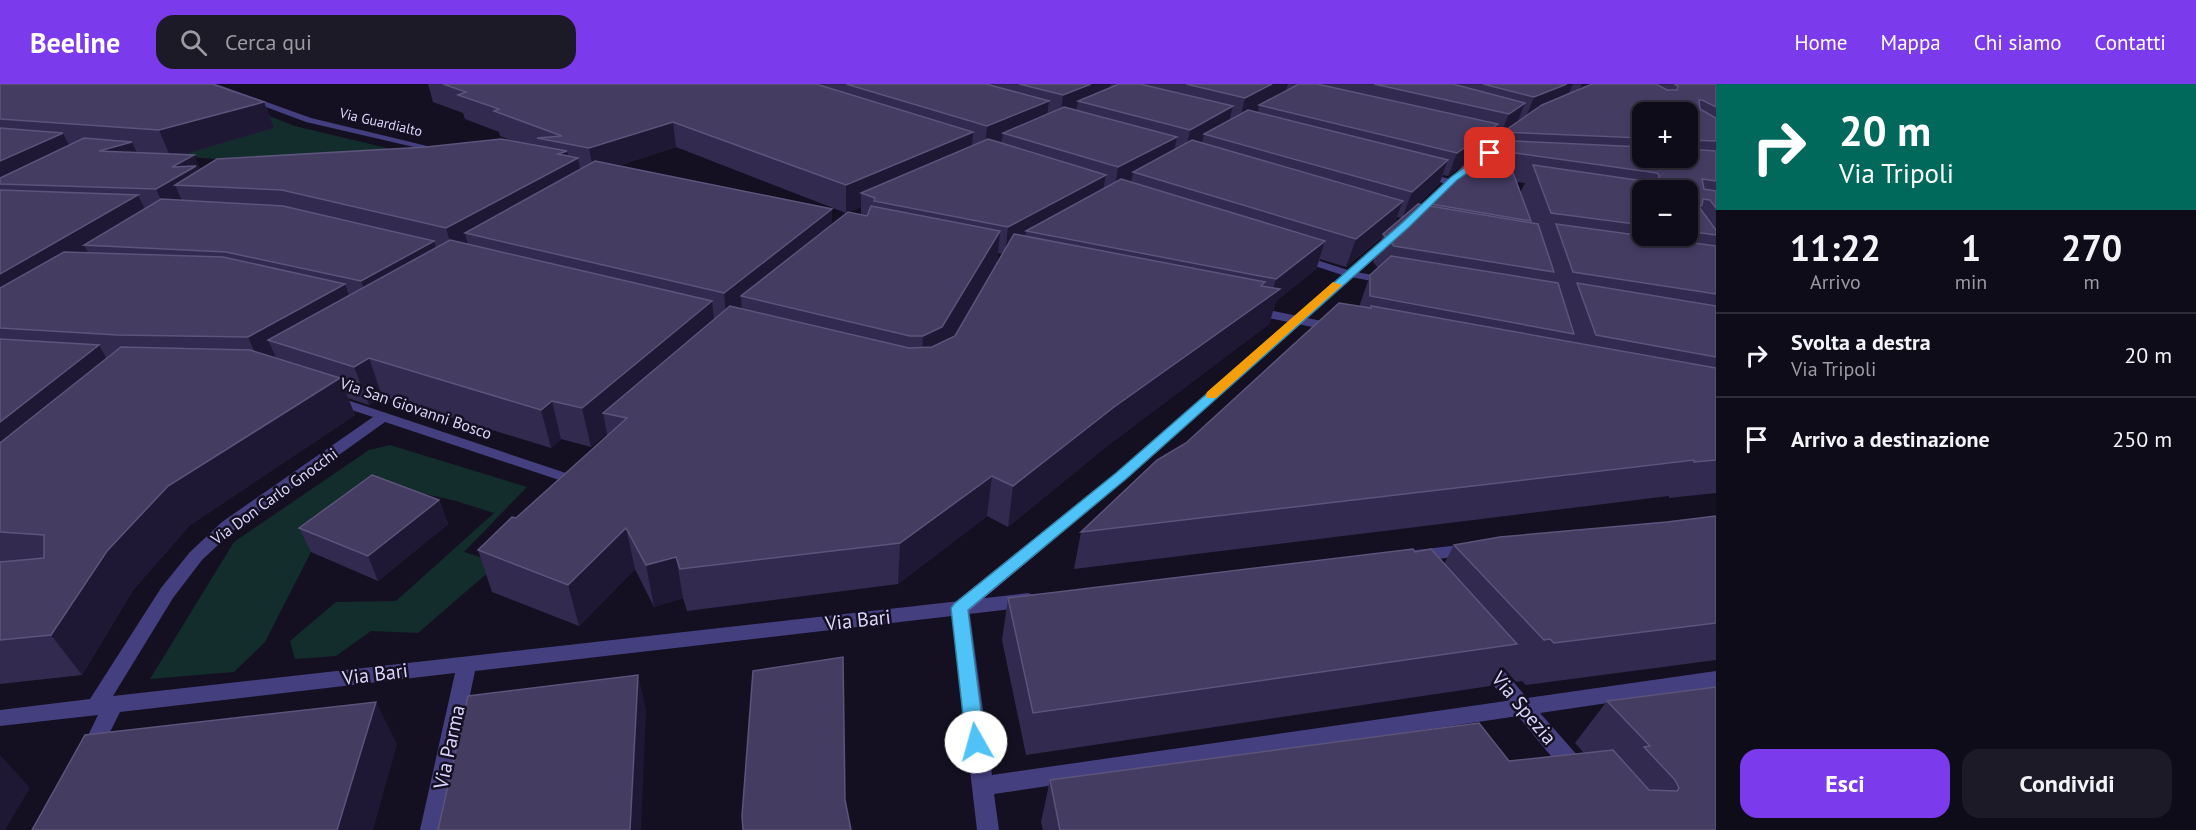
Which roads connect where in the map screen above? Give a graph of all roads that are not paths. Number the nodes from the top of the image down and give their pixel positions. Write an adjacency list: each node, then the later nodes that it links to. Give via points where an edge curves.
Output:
1 (209, 84): 2 (street, Via Guardialto, via 309,120 413,150)
2 (459, 154)
3 (1415, 173): 4 (street)
4 (1455, 181)
5 (1405, 225): 7 (main road)
6 (1294, 256): 7 (street)
7 (1349, 274): 8 (street); 10 (main road)
8 (1397, 282)
9 (1247, 310): 10 (street)
10 (1296, 320): 11 (street); 18 (main road, via 1121,476)
11 (1354, 332)
12 (321, 396): 13 (street, Via San Giovanni Bosco)
13 (384, 416): 14 (street, Via San Giovanni Bosco); 22 (street, Via Don Carlo Gnocchi, via 228,526 196,556 166,593)
14 (567, 478)
15 (1491, 547): 16 (street, via 1396,559)
16 (1411, 576)
17 (1042, 599): 18 (street, Via Bari)
18 (960, 608): 20 (street, Via Bari); 26 (street)
19 (1471, 646): 23 (street, Via Spezia)
20 (467, 663): 22 (street, Via Bari); 28 (street, Via Parma)
21 (1716, 679): 23 (street)
22 (105, 706): 24 (street, Via Bari); 25 (street, Via Don Carlo Gnocchi)
23 (1523, 707): 26 (street); 27 (street, Via Spezia)
24 (0, 718)
25 (82, 767)
26 (981, 786): 29 (street)
27 (1590, 786)
28 (431, 830)
29 (988, 830)

